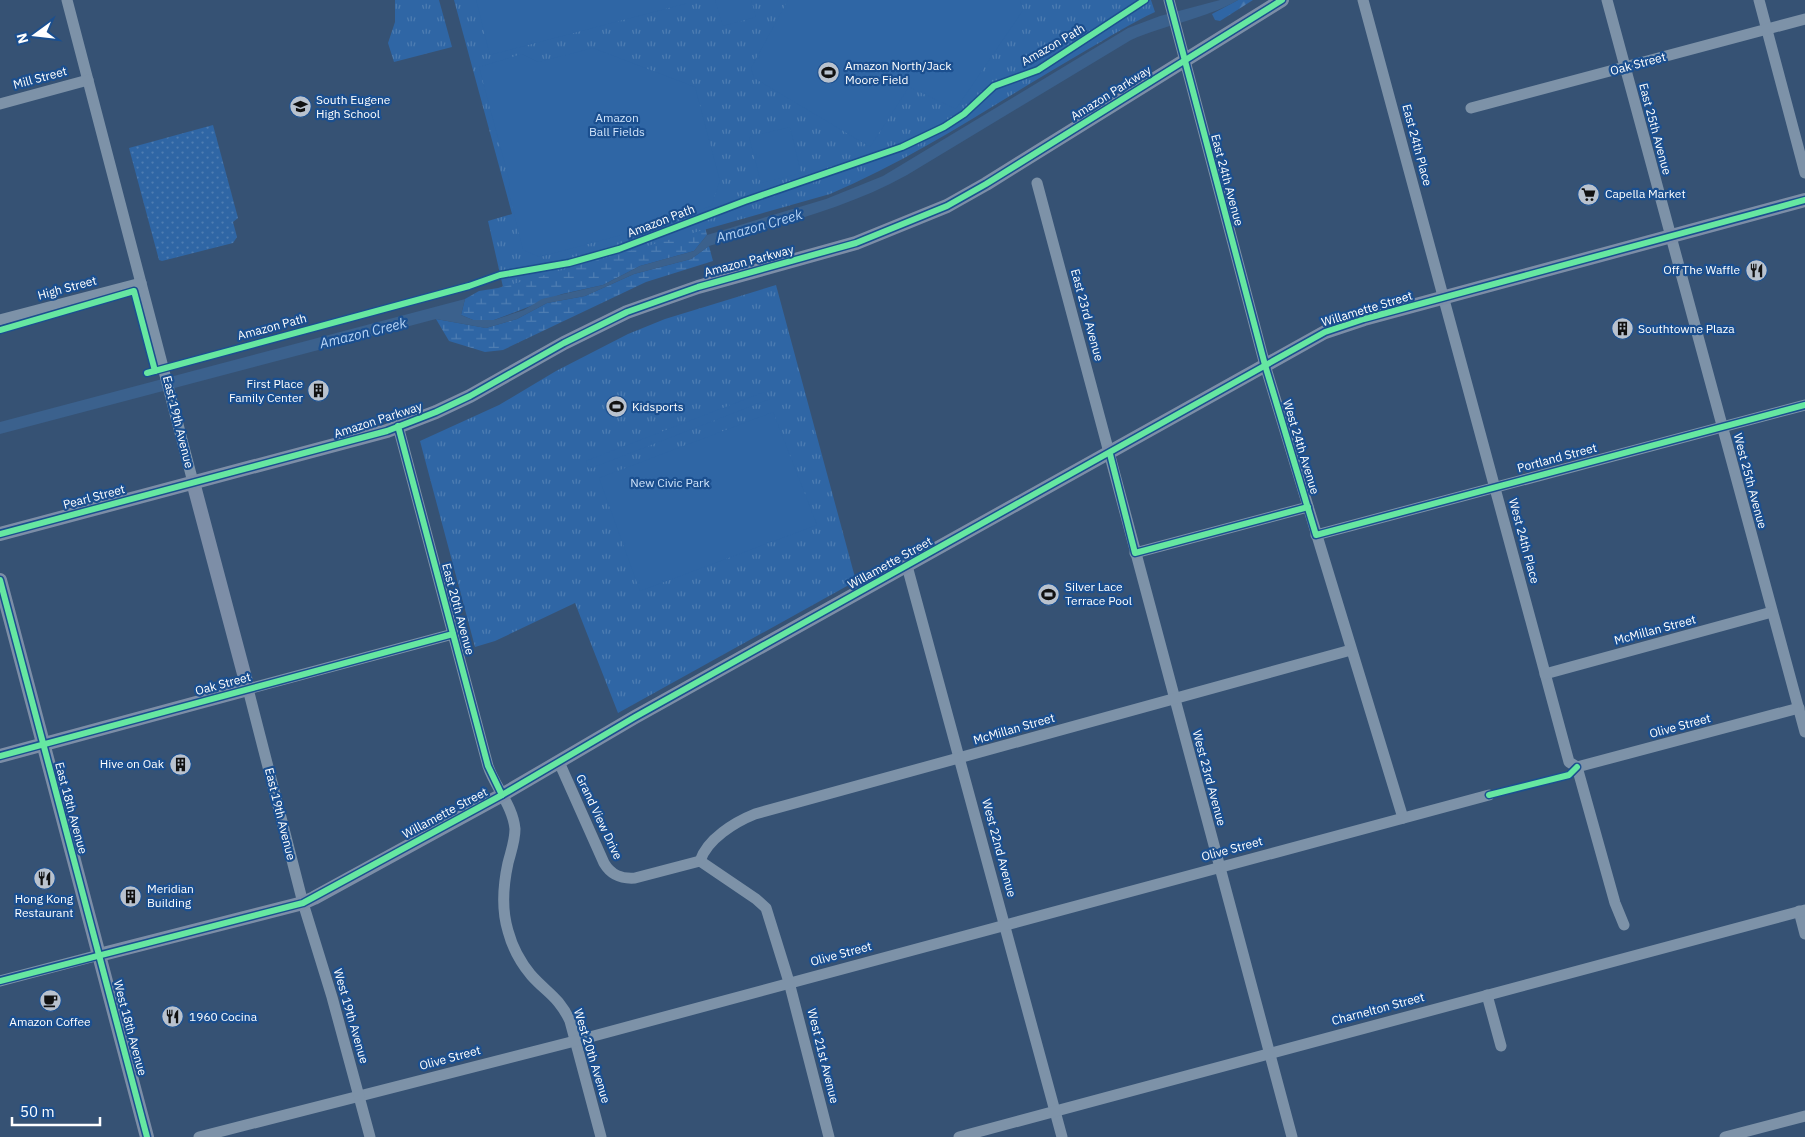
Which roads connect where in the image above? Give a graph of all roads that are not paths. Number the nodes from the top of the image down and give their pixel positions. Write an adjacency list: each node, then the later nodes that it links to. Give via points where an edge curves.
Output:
1 (67, 0): 11 (street, East 19th Avenue)
2 (1282, 0): 9 (main road, Amazon Parkway)
3 (1364, 0): 19 (street, East 24th Place)
4 (1607, 0): 10 (street, East 25th Avenue)
5 (1760, 0): 8 (street)
6 (1170, 6): 9 (street, East 24th Avenue)
7 (1805, 19): 8 (street, Oak Street)
8 (1767, 29): 10 (street, Oak Street); 14 (street)
9 (1185, 60): 21 (street, East 24th Avenue); 23 (main road, Amazon Parkway, via 947,206 856,243 698,287 627,312 470,396)
10 (1625, 68): 13 (street, Oak Street); 17 (street, East 25th Avenue)
11 (88, 80): 12 (street, Mill Street); 18 (street, East 19th Avenue)
12 (0, 104)
13 (1471, 108)
14 (1805, 173)
15 (1037, 183): 25 (street, East 23rd Avenue)
16 (1805, 200): 17 (main road, Willamette Street)
17 (1669, 237): 19 (main road, Willamette Street); 24 (street, West 25th Avenue)
18 (142, 283): 20 (street, High Street); 26 (street, East 19th Avenue)
19 (1444, 298): 21 (main road, Willamette Street, via 1334,328); 27 (street, West 24th Place)
20 (0, 320)
21 (1265, 365): 25 (main road, Willamette Street); 28 (street, West 24th Avenue)
22 (1805, 405): 24 (street, Portland Street)
23 (398, 426): 26 (main road, Amazon Parkway); 35 (street, East 20th Avenue)
24 (1722, 427): 27 (street, Portland Street); 34 (street, West 25th Avenue)
25 (1110, 454): 31 (street, West 23rd Avenue); 32 (main road, Willamette Street)
26 (194, 482): 29 (main road, Pearl Street); 38 (main road, East 19th Avenue)
27 (1495, 486): 30 (street, Portland Street); 37 (street, West 24th Place)
28 (1308, 507): 30 (street, West 24th Avenue); 31 (street)
29 (0, 534)
30 (1316, 535): 36 (street, West 24th Avenue)
31 (1135, 554): 39 (street, West 23rd Avenue)
32 (907, 566): 44 (street, West 22nd Avenue); 45 (main road, Willamette Street)
33 (0, 580): 42 (main road, East 18th Avenue)
34 (1772, 612): 37 (street, McMillan Street); 40 (street, West 25th Avenue)
35 (453, 634): 38 (street, Oak Street); 47 (street, East 20th Avenue, via 488,766)
36 (1351, 650): 39 (street, McMillan Street); 49 (street, West 24th Avenue)
37 (1546, 674): 46 (street, West 24th Place)
38 (248, 689): 42 (main road, Oak Street); 52 (street, East 19th Avenue)
39 (1174, 698): 44 (street, McMillan Street); 51 (street, West 23rd Avenue)
40 (1798, 708): 41 (street, West 25th Avenue); 46 (street, Olive Street)
41 (1805, 732)
42 (43, 744): 43 (main road, Oak Street); 57 (main road, East 18th Avenue)
43 (0, 756)
44 (960, 758): 50 (street, McMillan Street, via 755,814 736,822 717,838 702,854); 54 (street, West 22nd Avenue)
45 (559, 762): 47 (main road, Willamette Street); 50 (street, Grand View Drive, via 604,863 612,873 626,879 635,878)
46 (1573, 765): 55 (street, West 24th Place)
47 (502, 795): 52 (main road, Willamette Street); 61 (street, West 20th Avenue, via 515,828 504,882 508,933 530,974 563,1007)
48 (1489, 795): 49 (street, Olive Street)
49 (1403, 818): 51 (street, Olive Street)
50 (700, 861): 59 (street, via 766,908)
51 (1219, 867): 54 (street, Olive Street); 63 (street, West 23rd Avenue)
52 (303, 903): 57 (main road, Willamette Street); 64 (street, West 19th Avenue)
53 (1802, 911): 56 (street); 60 (street, Charnelton Street)
54 (1005, 924): 59 (street, Olive Street); 65 (street, West 22nd Avenue)
55 (1624, 925)
56 (1805, 934)
57 (99, 955): 58 (street, Willamette Street); 67 (main road, West 18th Avenue)
58 (0, 981)
59 (789, 982): 61 (street, Olive Street); 71 (street, West 21st Avenue)
60 (1487, 995): 62 (street); 63 (street, Charnelton Street)
61 (575, 1041): 64 (street, Olive Street); 70 (street, West 20th Avenue)
62 (1501, 1046)
63 (1269, 1053): 65 (street, Charnelton Street); 74 (street, West 23rd Avenue)
64 (360, 1096): 68 (street, Olive Street); 69 (street, West 19th Avenue)
65 (1055, 1111): 72 (street, Charnelton Street); 73 (street, West 22nd Avenue)
66 (1805, 1116): 75 (street)
67 (147, 1137)
68 (199, 1137)
69 (370, 1137)
70 (601, 1137)
71 (829, 1137)
72 (959, 1137)
73 (1062, 1137)
74 (1292, 1137)
75 (1724, 1137)

